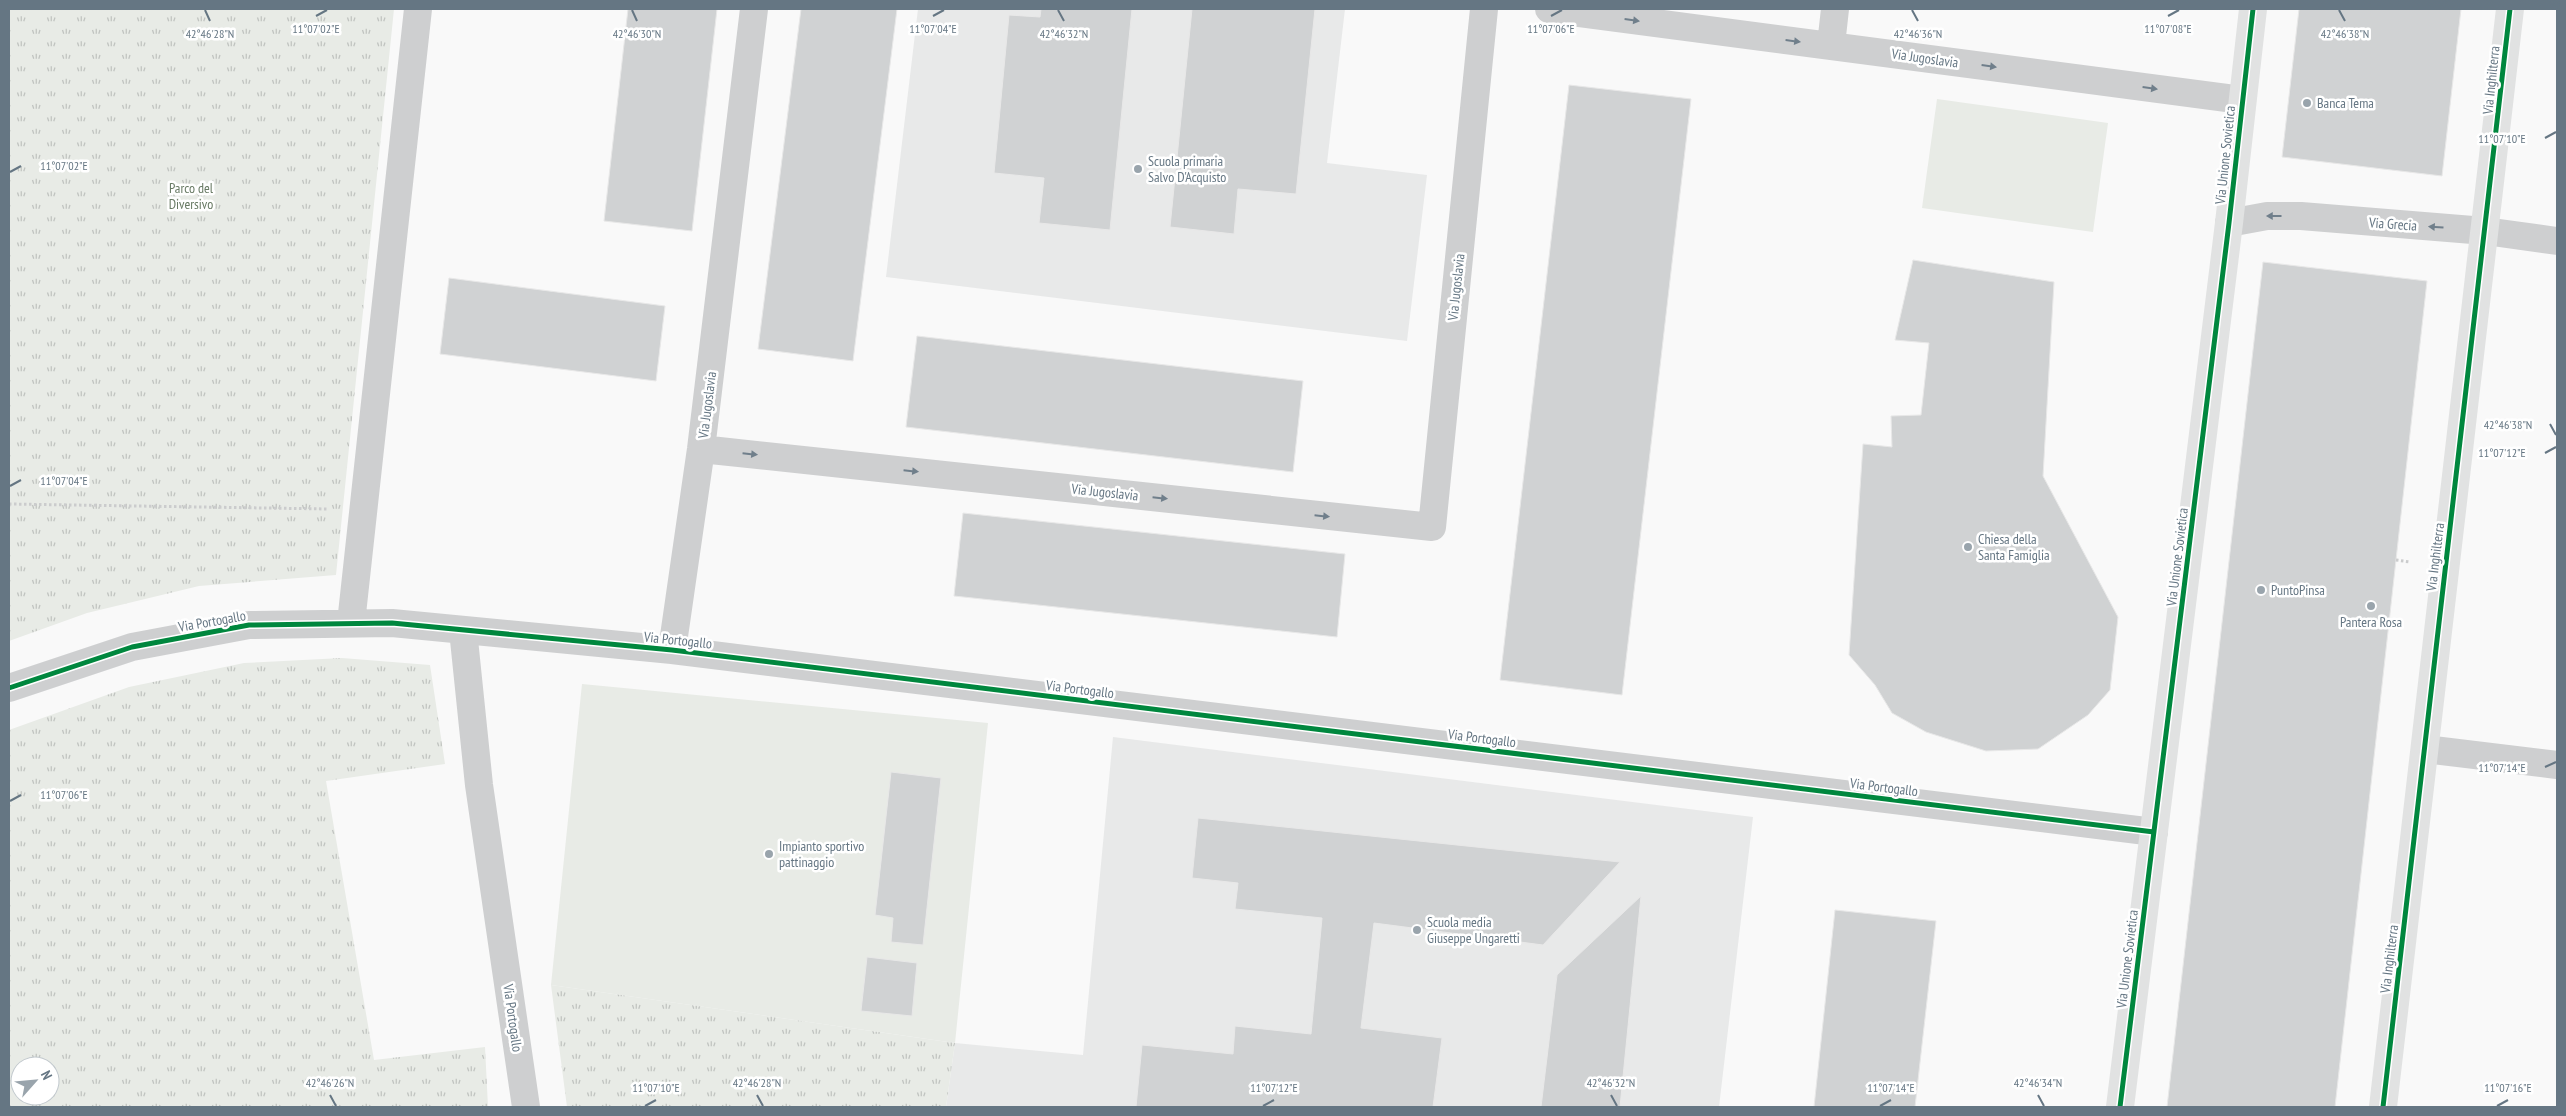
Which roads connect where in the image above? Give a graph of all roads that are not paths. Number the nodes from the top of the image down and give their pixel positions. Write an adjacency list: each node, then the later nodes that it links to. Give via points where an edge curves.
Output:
1 (418, 9): 14 (street)
2 (754, 9): 13 (street, Via Jugoslavia)
3 (1484, 9): 13 (street, Via Jugoslavia, one-way to 3, via 1432,527)
4 (1549, 9): 8 (street, Via Jugoslavia, one-way to 8)
5 (1835, 9): 8 (street)
6 (2253, 9): 9 (main road, Via Unione Sovietica)
7 (2510, 9): 11 (main road, Via Inghilterra)
8 (1831, 45): 9 (street, Via Jugoslavia, one-way to 9)
9 (2242, 100): 10 (main road, Via Unione Sovietica)
10 (2229, 223): 11 (street, Via Grecia, one-way to 10, via 2301,216 2267,216); 20 (main road, Via Unione Sovietica)
11 (2485, 231): 12 (street, Via Grecia); 18 (main road, Via Inghilterra)
12 (2557, 241)
13 (701, 449): 16 (street)
14 (351, 623): 15 (street, Via Portogallo, via 392,623); 17 (street, Via Portogallo, via 249,625 142,645)
15 (463, 630): 16 (street, Via Portogallo); 21 (street, Via Portogallo, via 479,785)
16 (672, 650): 20 (street, Via Portogallo)
17 (9, 688)
18 (2425, 749): 19 (street); 23 (main road, Via Inghilterra)
19 (2557, 765)
20 (2154, 832): 22 (main road, Via Unione Sovietica)
21 (526, 1107)
22 (2120, 1107)
23 (2382, 1107)

